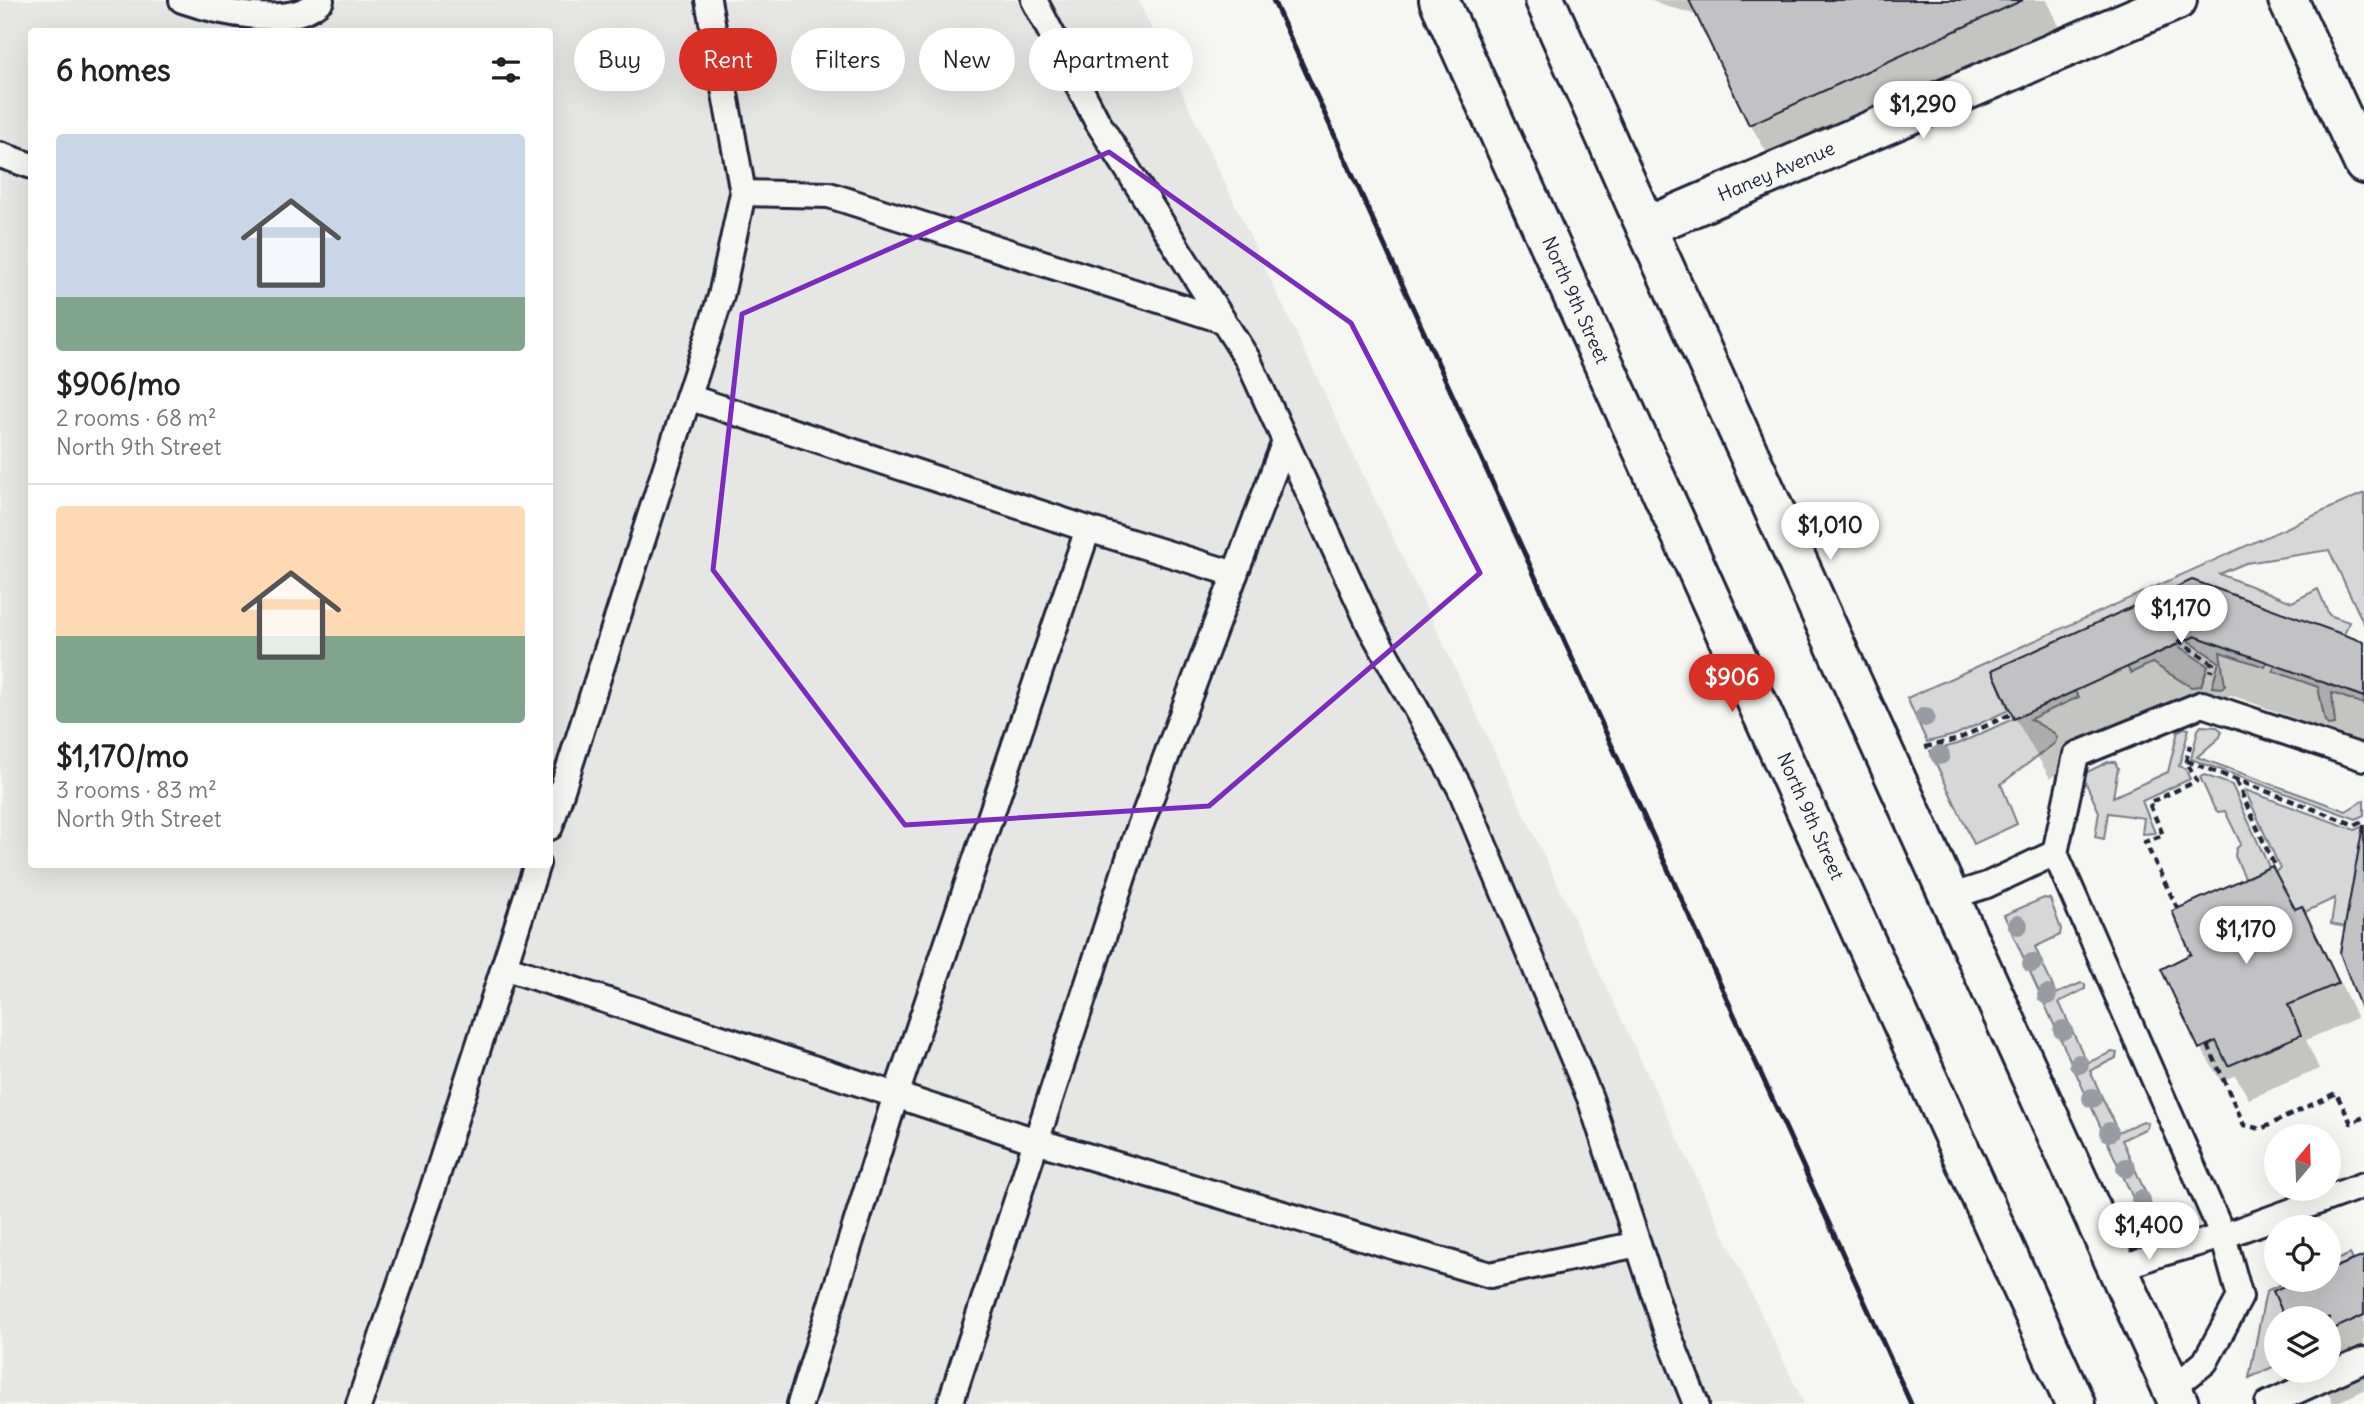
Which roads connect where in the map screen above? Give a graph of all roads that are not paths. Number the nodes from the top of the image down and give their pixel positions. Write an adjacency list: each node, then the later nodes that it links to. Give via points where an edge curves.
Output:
1 (182, 0): 2 (lane, via 207,8 293,15)
2 (321, 0)
3 (708, 0): 12 (lane)
4 (1034, 0): 14 (lane, via 1097,121)
5 (1439, 0): 38 (street, North 9th Street)
6 (1545, 0): 13 (street)
7 (2177, 0): 13 (street, Haney Avenue)
8 (2288, 0): 10 (street)
9 (0, 155): 11 (lane)
10 (2364, 164)
11 (28, 165)
12 (743, 193): 14 (lane, via 829,195); 15 (lane, via 721,296)
13 (1646, 227): 23 (street)
14 (1222, 320): 16 (lane, via 1248,360)
15 (688, 397): 17 (lane); 20 (lane)
16 (1285, 441): 18 (lane); 29 (lane, via 1371,628 1460,788 1590,1098)
17 (1088, 529): 18 (lane); 25 (lane)
18 (1236, 574): 26 (lane, via 1136,837)
19 (2364, 758): 21 (lane, via 2202,704 2076,755)
20 (553, 818)
21 (2055, 853): 23 (lane); 28 (lane)
22 (536, 868): 24 (lane)
23 (1949, 897): 30 (street)
24 (504, 967): 25 (lane); 34 (lane)
25 (897, 1095): 26 (lane); 35 (lane)
26 (1036, 1141): 29 (lane, via 1490,1275); 36 (lane)
27 (2364, 1185): 28 (lane)
28 (2223, 1236): 30 (lane); 32 (lane, via 2240,1297 2205,1362)
29 (1638, 1244): 37 (lane)
30 (2119, 1269): 32 (street)
31 (2364, 1360): 33 (lane)
32 (2175, 1397)
33 (2281, 1401)
34 (359, 1404)
35 (800, 1404)
36 (950, 1404)
37 (1696, 1404)
38 (2076, 1404)

